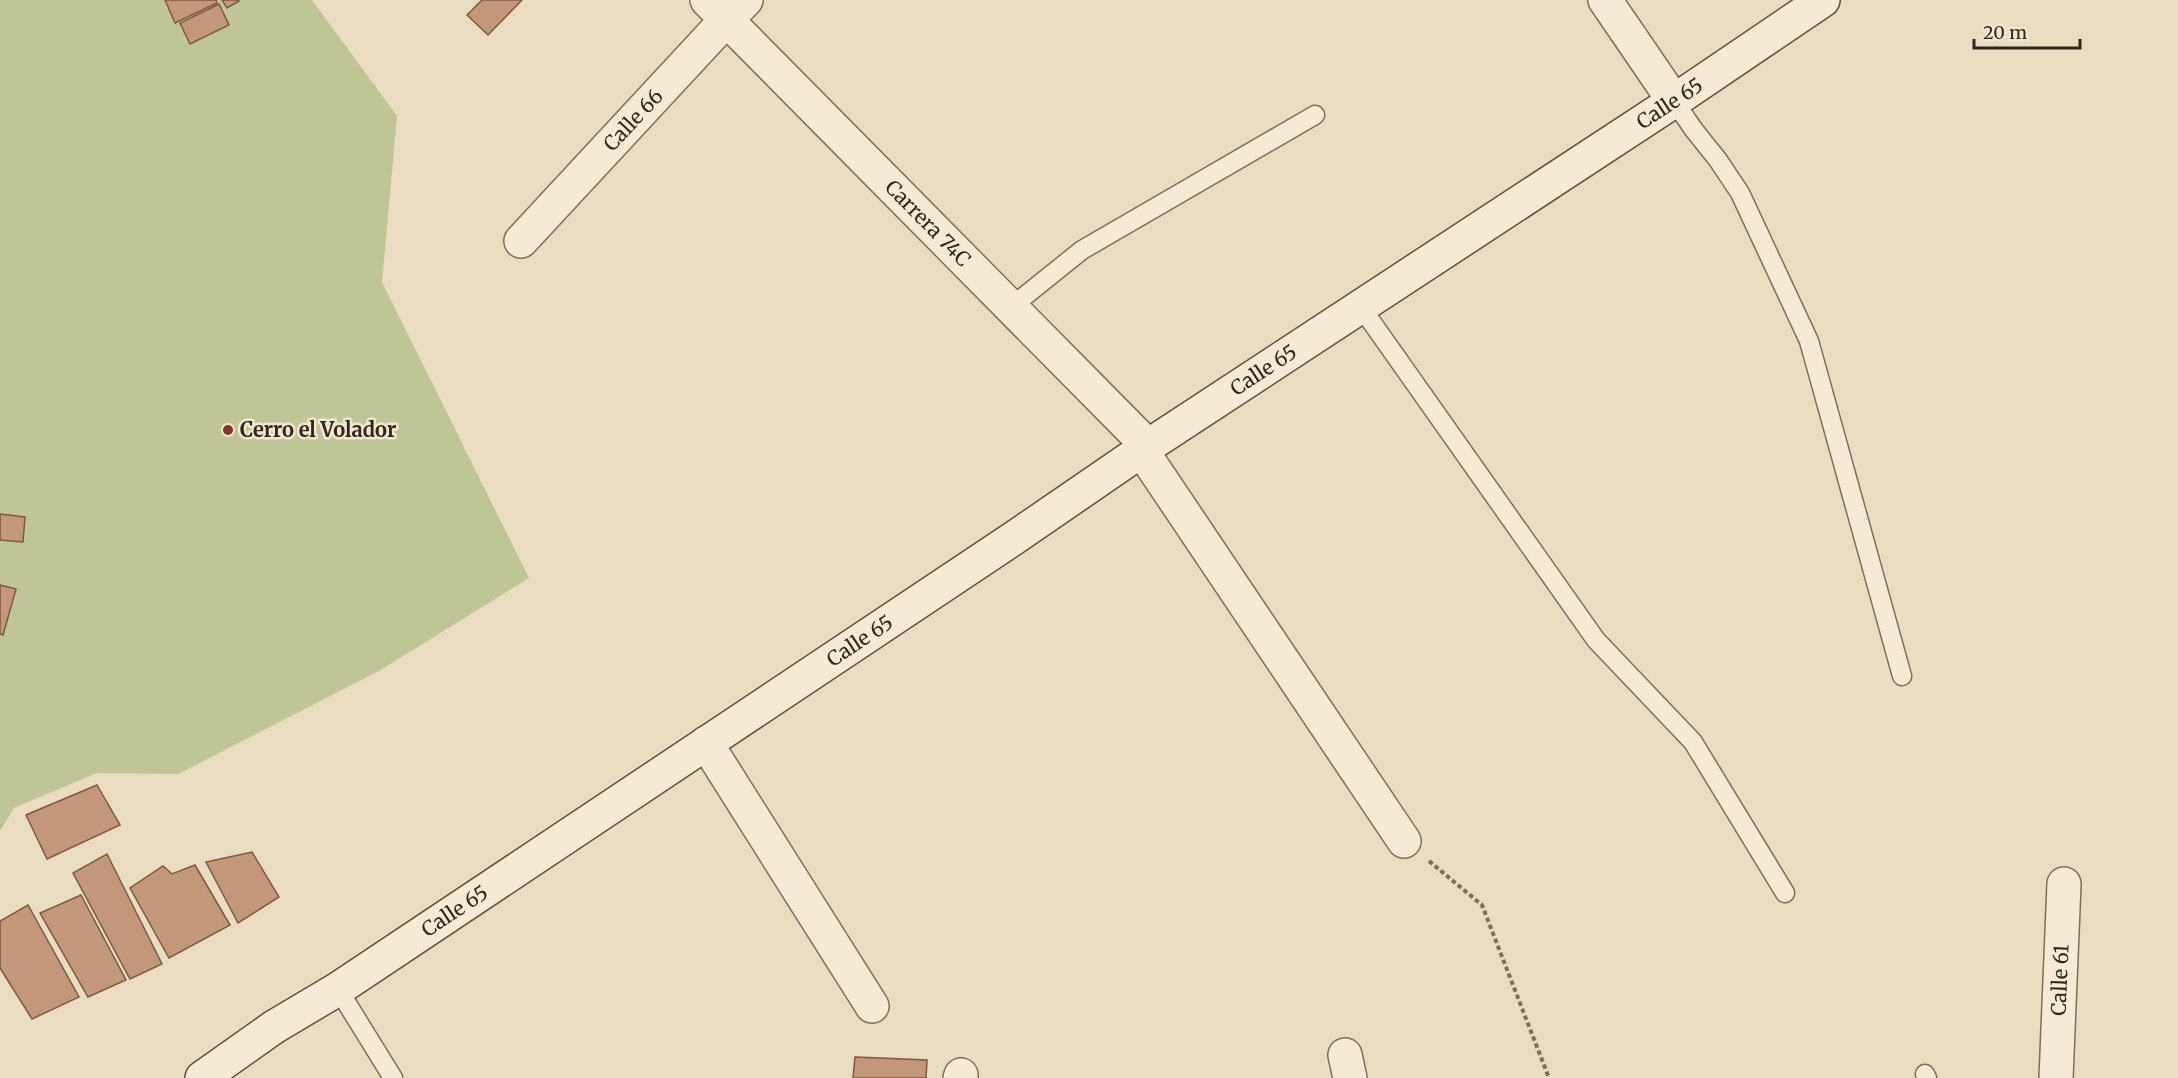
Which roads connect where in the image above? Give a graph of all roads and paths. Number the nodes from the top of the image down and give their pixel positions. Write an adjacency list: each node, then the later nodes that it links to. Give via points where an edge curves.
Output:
1 (1605, 0): 4 (street)
2 (1823, 0): 4 (street, Calle 65)
3 (726, 6): 6 (street, Calle 66); 7 (street, Carrera 74C)
4 (1674, 101): 8 (street, Calle 65); 10 (lane, via 1740,193 1809,341)
5 (1315, 115): 7 (lane, via 1082,250)
6 (521, 241)
7 (1011, 307): 9 (street, Carrera 74C)
8 (1361, 307): 9 (street, Calle 65); 14 (lane, via 1596,640 1693,742)
9 (1145, 448): 11 (street, Calle 65); 12 (street, Carrera 74C)
10 (1902, 675)
11 (706, 743): 15 (street, Calle 65); 16 (street)
12 (1404, 841): 19 (path, via 1482,905)
13 (2064, 884): 20 (street, Calle 61)
14 (1785, 893)
15 (338, 989): 17 (street, Calle 65, via 274,1027); 18 (lane)
16 (872, 1006)
17 (202, 1078)
18 (393, 1078)
19 (1549, 1078)
20 (2056, 1078)

